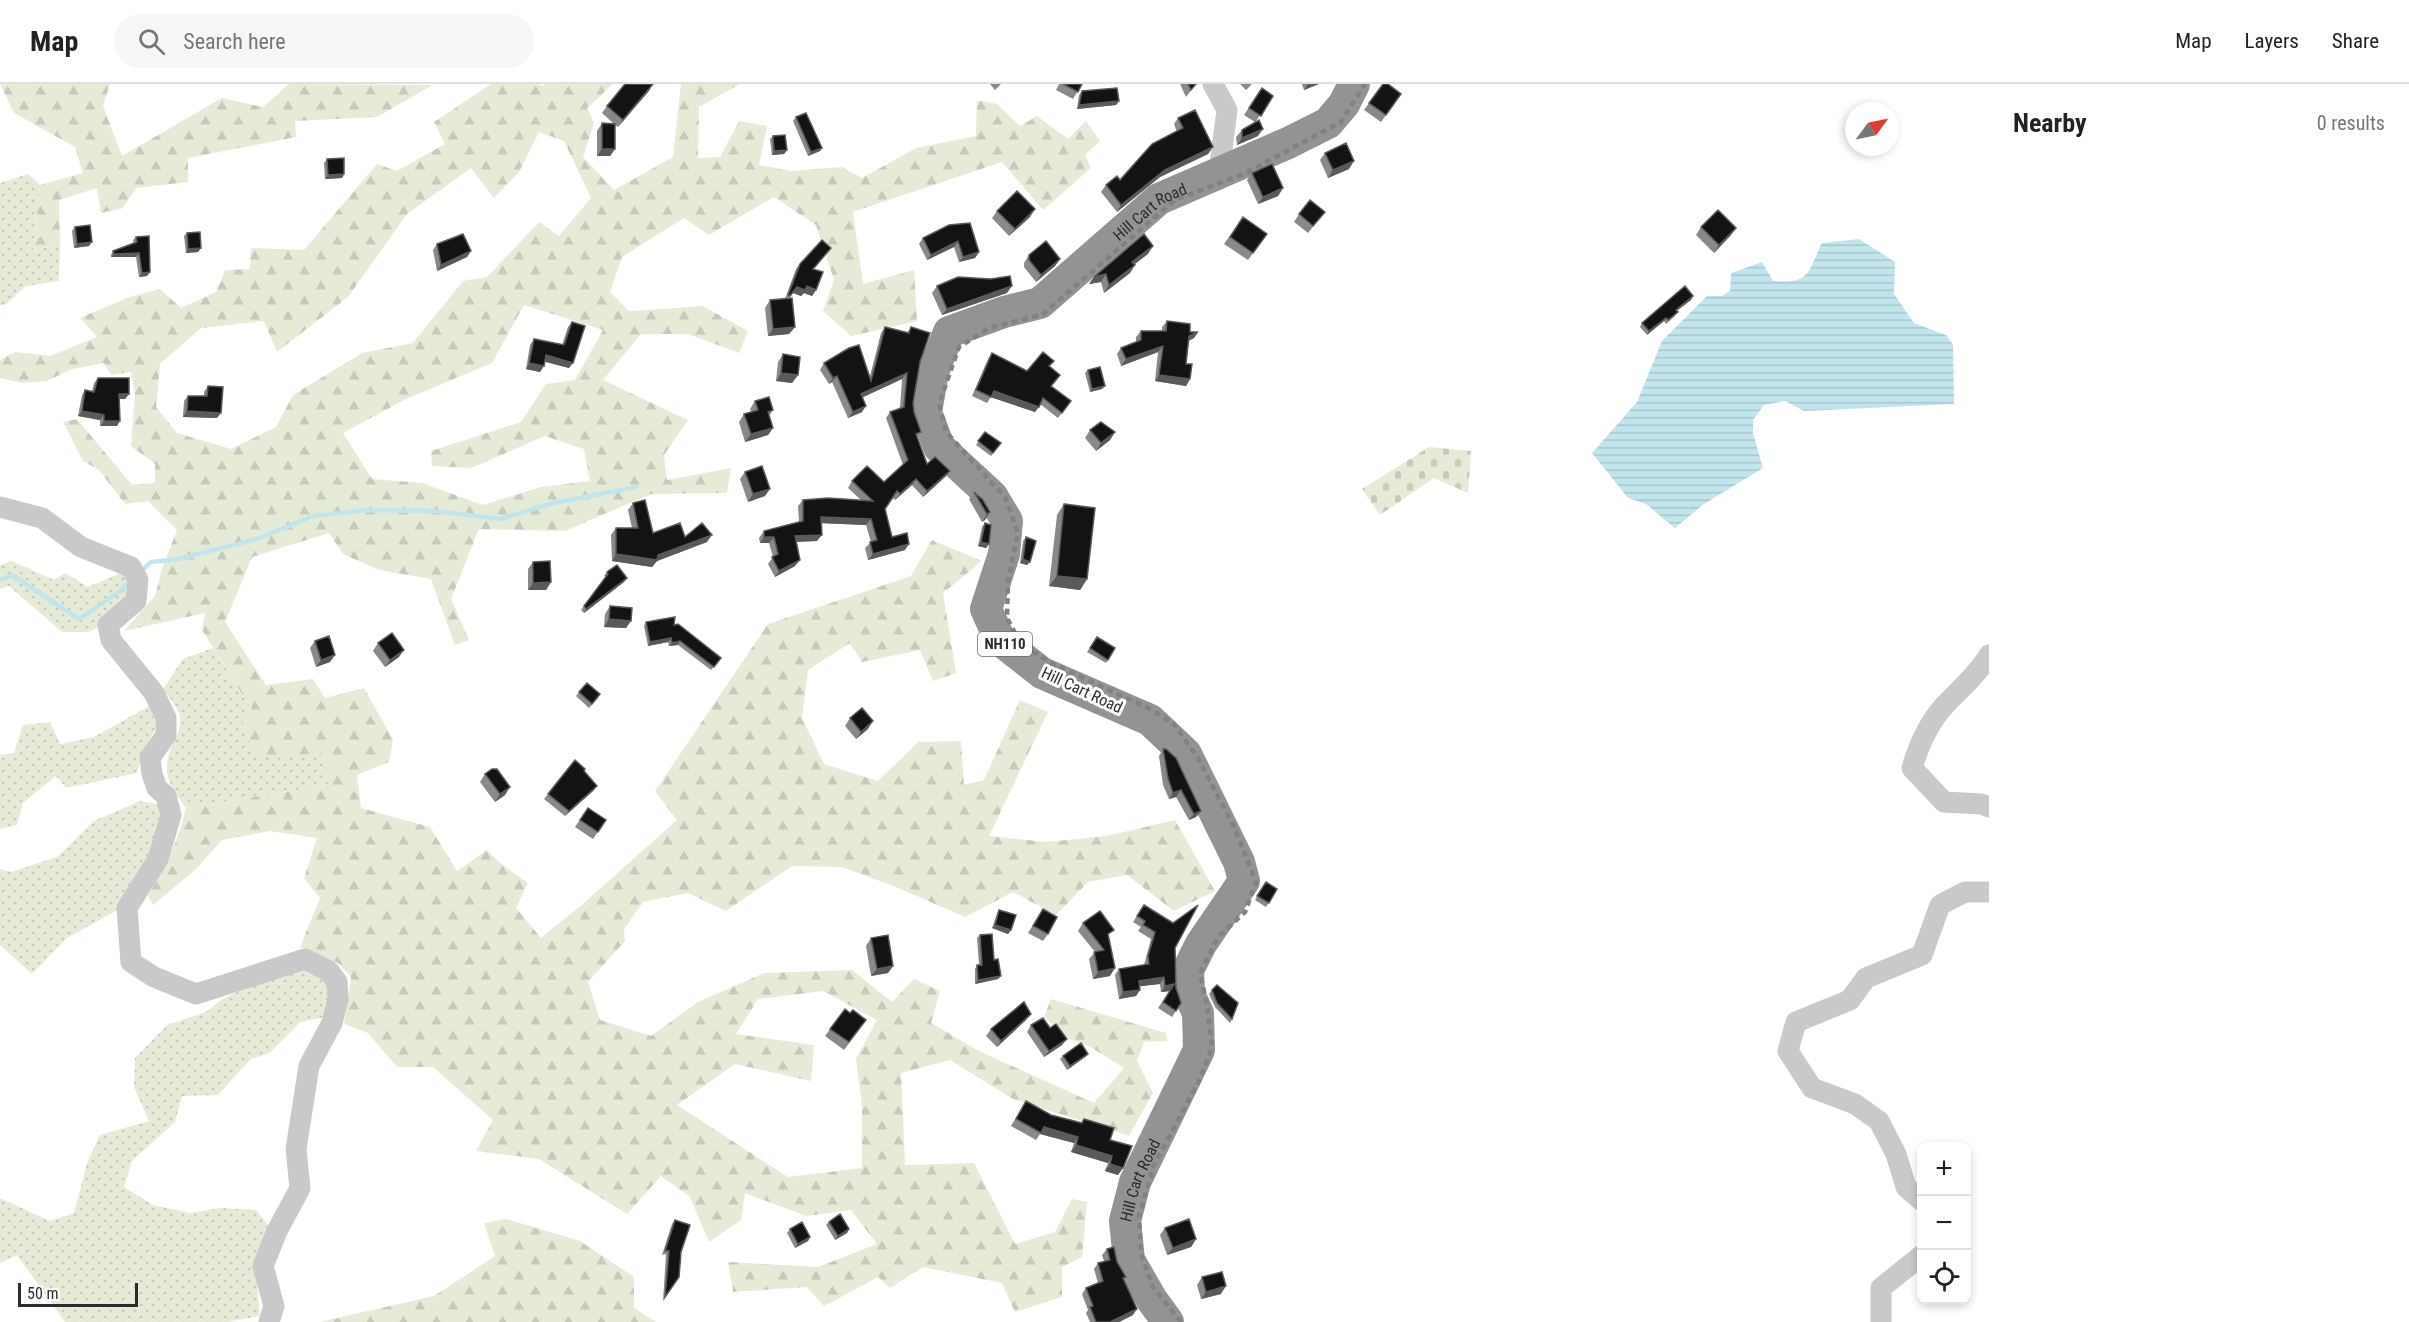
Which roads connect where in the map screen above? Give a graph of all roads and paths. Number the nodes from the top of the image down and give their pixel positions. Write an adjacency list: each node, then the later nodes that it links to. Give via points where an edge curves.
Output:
1 (1214, 84): 3 (street, via 1227,110)
2 (1354, 84): 3 (highway, Hill Cart Road / NH110, via 1328,123)
3 (1219, 172): 11 (highway, Hill Cart Road / NH110, via 1159,199 1040,303 949,332 933,372 926,412 939,447 993,496 1006,521 1004,554 986,609 1000,640 1042,673 1150,720 1172,740 1186,754 1239,862 1244,881 1188,970 1189,994 1198,1013 1199,1050 1135,1182 1125,1221 1129,1260)
4 (0, 507): 10 (street, via 42,518 81,547 134,573 136,601 108,625 111,640 154,693 166,718 166,735 150,758 157,788 166,796 171,815 158,859 127,908 131,962 154,977 196,994 305,959 329,970 337,982 338,999 332,1023 309,1065 296,1149 300,1188 263,1266 274,1306)
5 (1989, 655): 6 (street, via 1942,708 1919,742 1912,768 1944,802)
6 (1989, 807)
7 (1989, 892): 8 (street, via 1965,892 1940,905 1922,955 1866,978 1850,1000 1796,1022 1788,1051 1812,1088 1855,1104 1879,1121 1896,1154 1906,1187)
8 (1917, 1197)
9 (1917, 1259): 12 (street, via 1881,1288)
10 (269, 1322)
11 (1168, 1322)
12 (1881, 1322)

